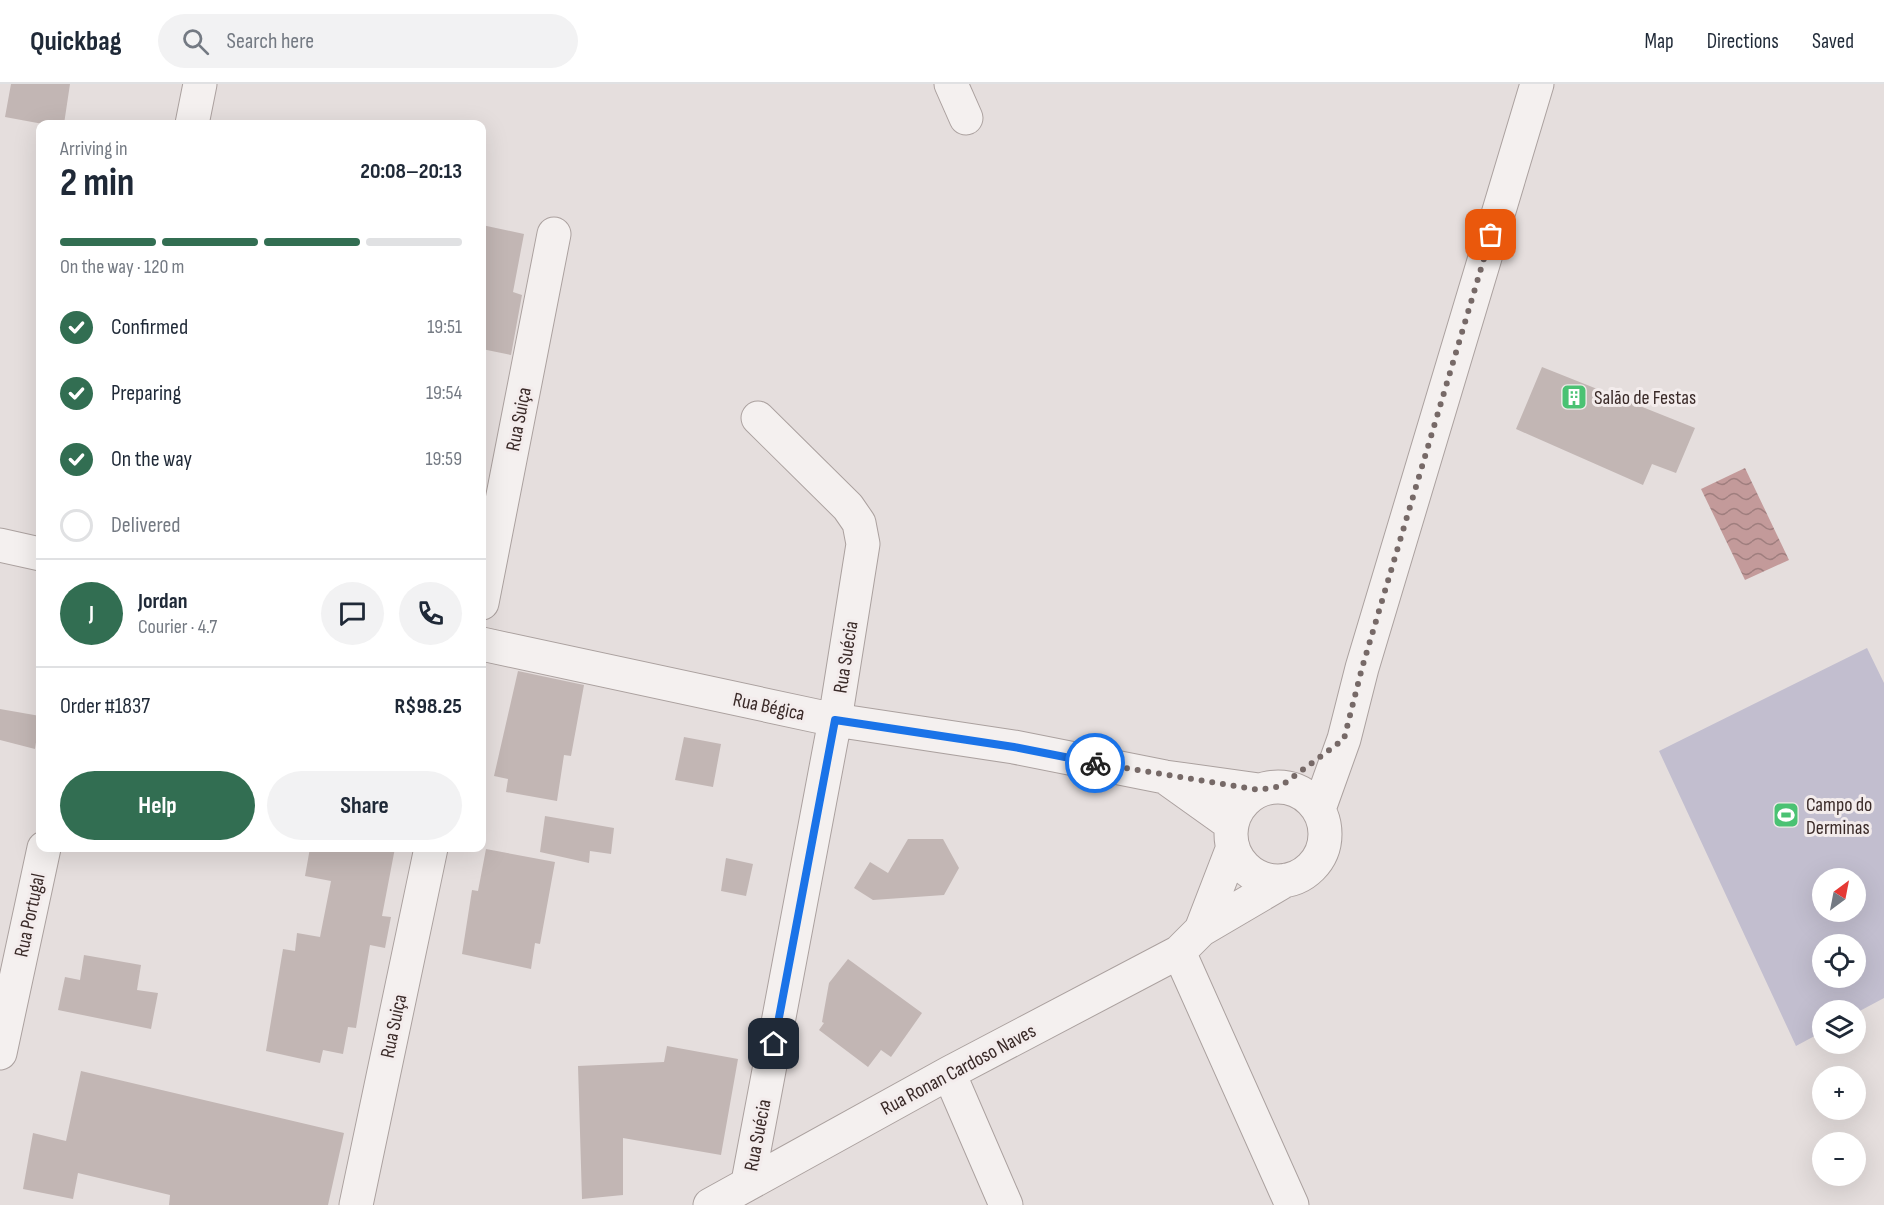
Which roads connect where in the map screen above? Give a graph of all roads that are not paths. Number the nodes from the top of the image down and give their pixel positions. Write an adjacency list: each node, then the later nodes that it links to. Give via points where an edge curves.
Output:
1 (200, 84): 5 (street)
2 (951, 84): 4 (street)
3 (1537, 84): 13 (street)
4 (966, 118)
5 (193, 120)
6 (554, 234): 10 (street, Rua Suiça)
7 (758, 417): 12 (street, Rua Suécia, via 848,507 859,523 863,544)
8 (0, 545): 9 (street)
9 (36, 553)
10 (486, 582)
11 (486, 645): 12 (street, Rua Bégica)
12 (835, 720): 14 (street, Rua Bégica, via 1014,747); 24 (street, Rua Suécia)
13 (1344, 739): 15 (street); 16 (street)
14 (1165, 777): 15 (street, Rua Bégica); 17 (street, Rua Bégica)
15 (1270, 788): 16 (street, via 1303,793); 17 (street, via 1241,804)
16 (1319, 809): 20 (street, via 1325,831 1322,853 1307,871)
17 (1232, 836): 20 (street, via 1244,867 1264,879); 21 (street)
18 (43, 852): 22 (street, Rua Portugal)
19 (430, 852): 25 (street, Rua Suiça)
20 (1286, 880): 21 (street, Rua Ronan Cardoso Naves)
21 (1190, 941): 23 (street, Rua Ronan Cardoso Naves); 28 (street)
22 (0, 1053)
23 (949, 1074): 24 (street, Rua Ronan Cardoso Naves); 27 (street)
24 (748, 1182): 26 (street, Rua Ronan Cardoso Naves)
25 (356, 1205)
26 (712, 1205)
27 (1006, 1205)
28 (1292, 1205)

